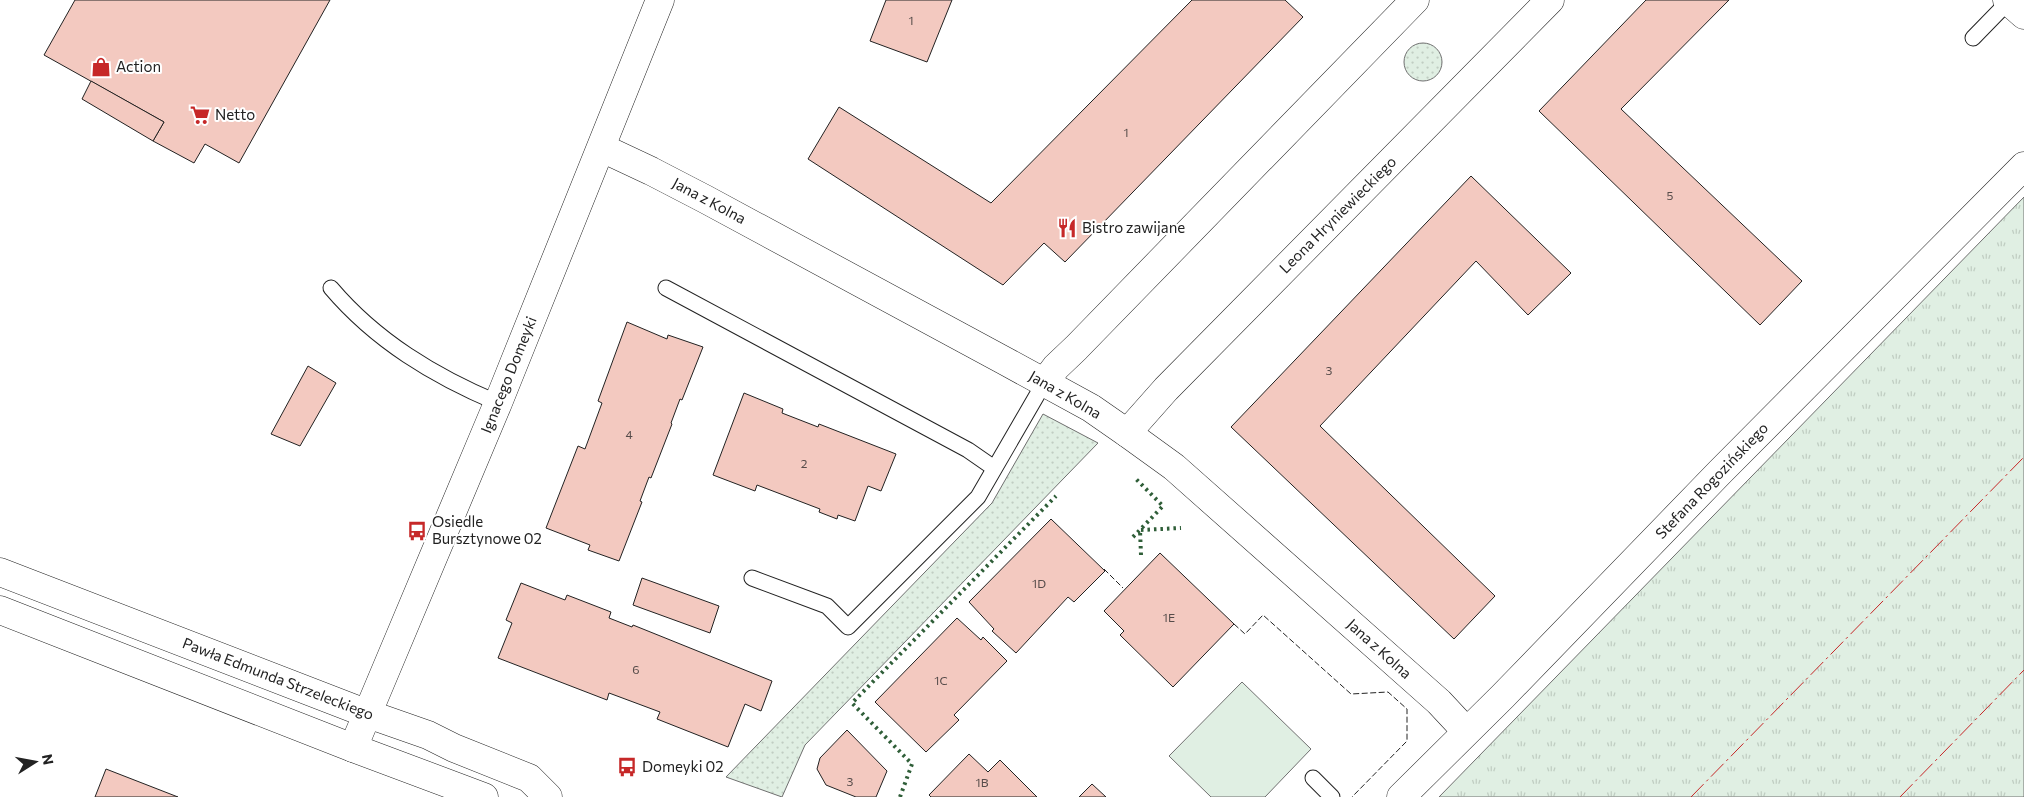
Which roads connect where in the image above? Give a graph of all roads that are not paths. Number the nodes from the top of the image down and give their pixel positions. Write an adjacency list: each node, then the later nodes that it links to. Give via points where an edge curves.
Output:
1 (660, 0): 6 (street, Ignacego Domeyki)
2 (1415, 0): 10 (street, via 1056,367)
3 (1550, 0): 12 (street, Leona Hryniewieckiego, via 1166,389)
4 (2013, 5): 5 (lane)
5 (1973, 38)
6 (602, 148): 10 (street, Jana z Kolna, via 674,183); 11 (street, Ignacego Domeyki)
7 (2024, 166): 18 (street, Stefana Rogozińskiego)
8 (331, 288): 11 (lane, via 364,323 416,362 462,388)
9 (666, 288): 13 (lane, via 968,450)
10 (1044, 383): 12 (street, Jana z Kolna, via 1091,408); 13 (lane)
11 (498, 403): 17 (street, Ignacego Domeyki)
12 (1127, 433): 18 (street, Jana z Kolna, via 1174,467 1439,702)
13 (994, 468): 15 (lane, via 978,496 848,628 827,606)
14 (1, 575): 17 (street, Pawła Edmunda Strzeleckiego)
15 (752, 578)
16 (0, 610): 19 (street)
17 (368, 714): 19 (street, Ignacego Domeyki); 22 (street, Pawła Edmunda Strzeleckiego, via 428,735 529,778)
18 (1466, 731): 24 (street, Stefana Rogozińskiego)
19 (353, 748): 21 (street)
20 (1313, 778): 23 (lane)
21 (484, 797)
22 (548, 797)
23 (1332, 797)
24 (1400, 797)

